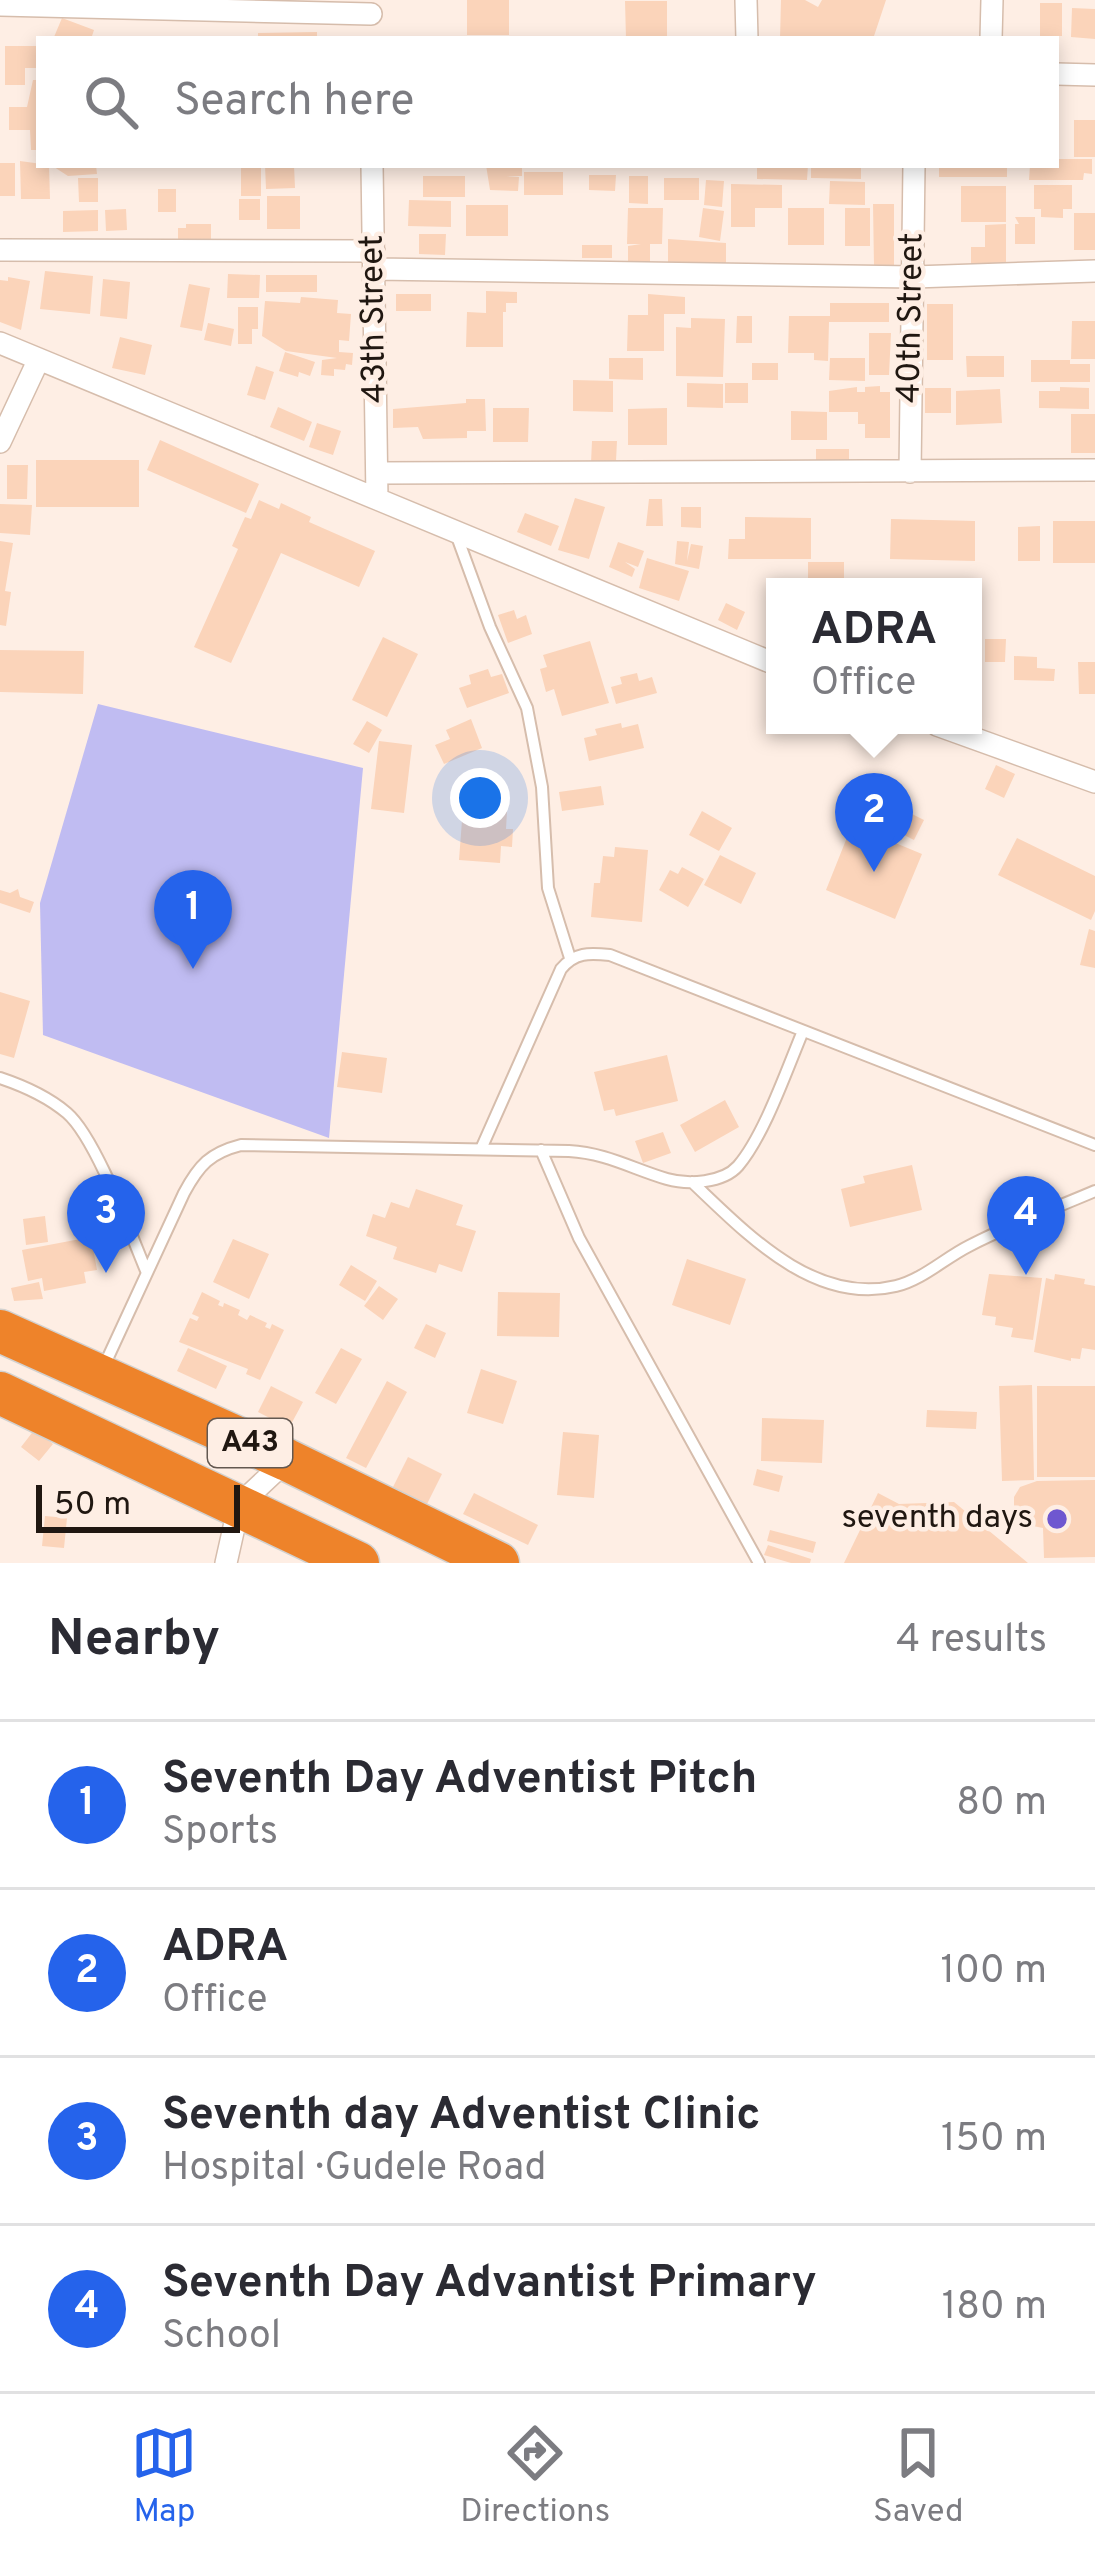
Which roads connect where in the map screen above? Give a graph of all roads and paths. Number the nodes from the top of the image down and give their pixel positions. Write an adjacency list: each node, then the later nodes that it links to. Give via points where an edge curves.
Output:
1 (746, 0): 5 (street)
2 (992, 0): 6 (street)
3 (0, 4): 4 (street)
4 (371, 7)
5 (747, 36)
6 (991, 36)
7 (1059, 74): 8 (street)
8 (1095, 75)
9 (372, 168): 12 (street, 43th Street)
10 (914, 168): 14 (street, 40th Street)
11 (0, 250): 12 (street)
12 (375, 260): 14 (street); 20 (street, 43th Street)
13 (1095, 271): 14 (street)
14 (914, 277): 19 (street, 40th Street)
15 (0, 343): 16 (street)
16 (38, 361): 17 (street); 21 (street)
17 (0, 442)
18 (1095, 470): 19 (street)
19 (910, 472): 20 (street)
20 (376, 473): 21 (street, 43th Street)
21 (376, 499): 22 (street)
22 (454, 531): 23 (street); 26 (lane, via 527,709 548,888)
23 (766, 660)
24 (962, 734): 25 (street)
25 (1095, 782)
26 (571, 958): 27 (lane, via 610,955); 30 (lane)
27 (803, 1031): 29 (lane); 32 (lane, via 737,1168)
28 (0, 1078): 34 (lane, via 70,1115)
29 (1095, 1145)
30 (481, 1149): 31 (lane); 34 (lane, via 216,1151 198,1166)
31 (541, 1150): 32 (lane, via 594,1152); 43 (lane, via 579,1238)
32 (692, 1182): 33 (lane, via 752,1238 818,1281 849,1288 897,1286)
33 (1095, 1191)
34 (147, 1273): 36 (lane)
35 (0, 1330): 36 (highway, A43)
36 (99, 1375): 38 (highway, A43)
37 (0, 1393): 39 (highway, A43)
38 (287, 1460): 39 (street, A43); 42 (highway, A43)
39 (239, 1505): 40 (street); 41 (highway, A43)
40 (226, 1563)
41 (358, 1563)
42 (497, 1563)
43 (759, 1563)

